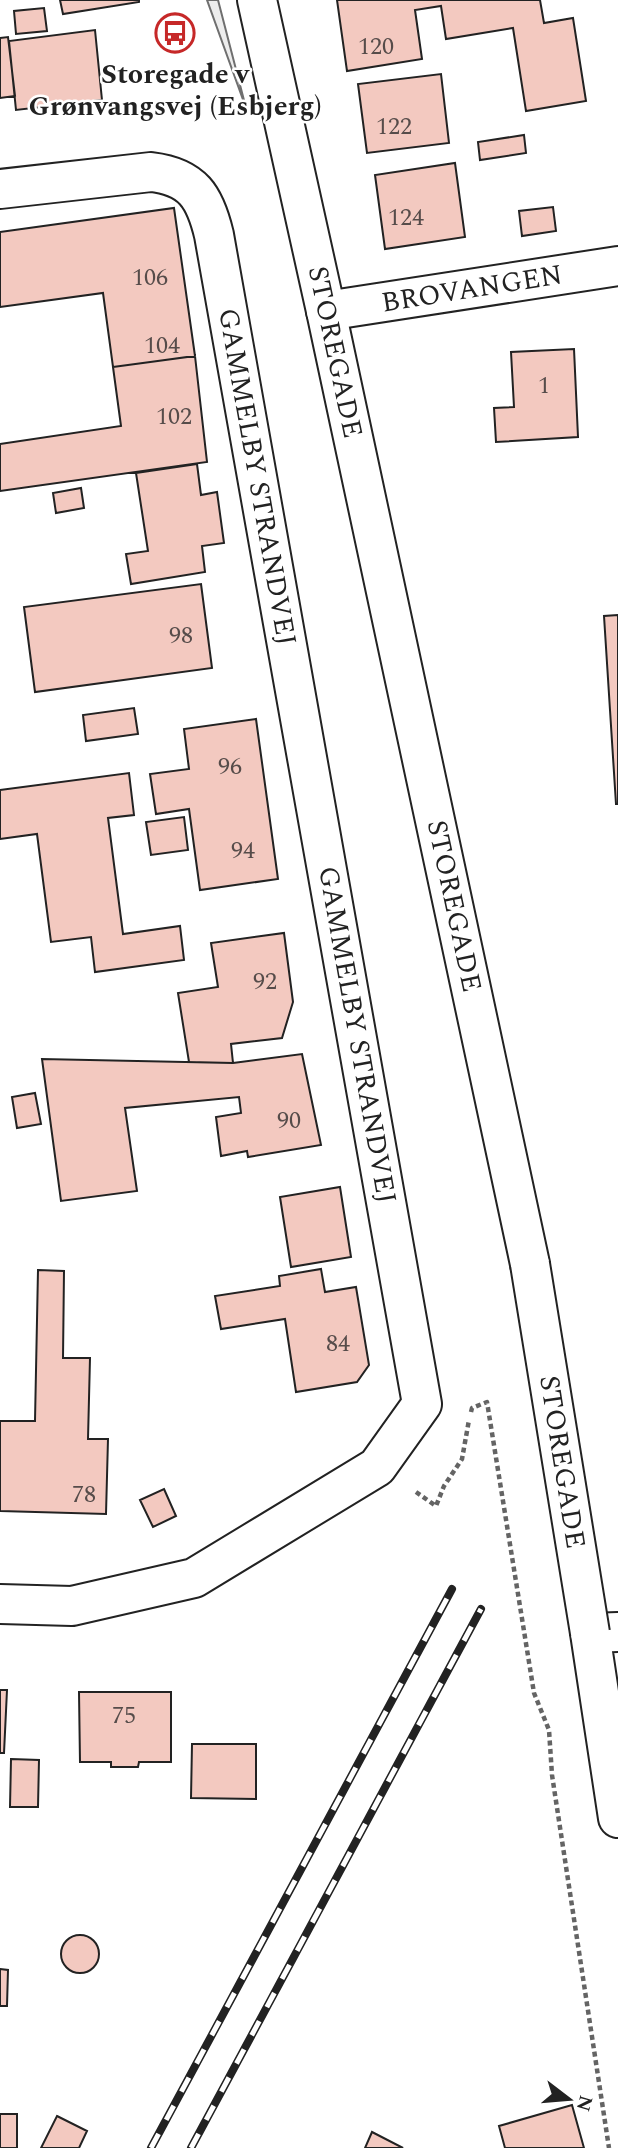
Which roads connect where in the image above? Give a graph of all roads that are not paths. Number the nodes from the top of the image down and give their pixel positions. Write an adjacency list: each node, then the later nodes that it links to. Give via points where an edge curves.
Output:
1 (257, 0): 4 (street, STOREGADE)
2 (0, 189): 5 (street, GAMMELBY STRANDVEJ, via 152,172 182,180 208,210 422,1404 377,1467 194,1578 72,1606)
3 (618, 266): 4 (street, BROVANGEN)
4 (326, 311): 6 (street, STOREGADE, bridge, via 530,1264)
5 (0, 1604)
6 (604, 1633): 7 (street, STOREGADE)
7 (618, 1818)

